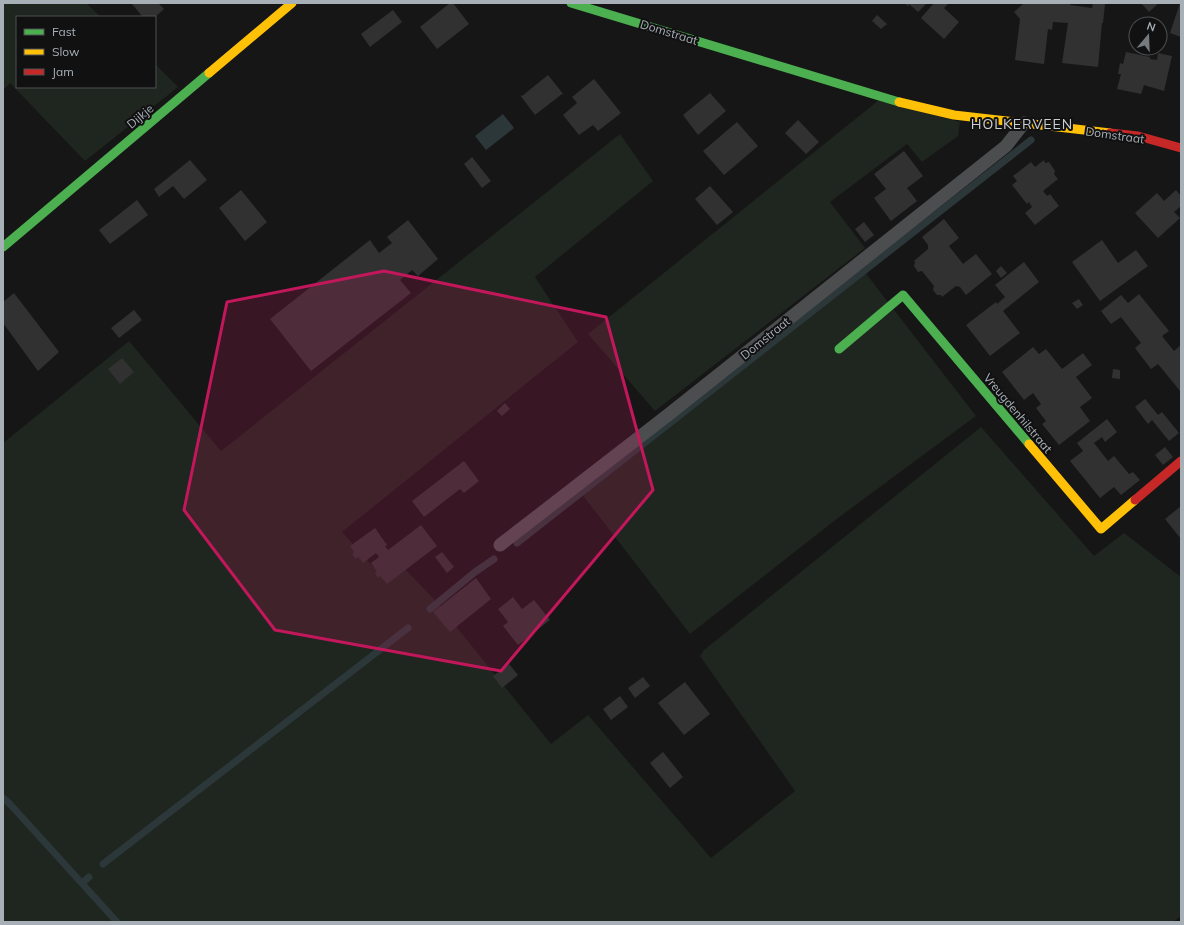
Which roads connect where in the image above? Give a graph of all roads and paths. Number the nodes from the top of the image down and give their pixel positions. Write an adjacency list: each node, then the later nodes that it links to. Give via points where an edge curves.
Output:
1 (292, 3): 5 (street, Dijkje)
2 (571, 3): 3 (street, Domstraat, via 902,103 954,115)
3 (1024, 123): 4 (street, Domstraat, via 1138,136); 8 (lane, Domstraat, via 1006,146)
4 (1181, 148)
5 (3, 247)
6 (839, 349): 7 (street, Vreugdenhilstraat, via 903,295 1101,530)
7 (1181, 461)
8 (500, 545)

